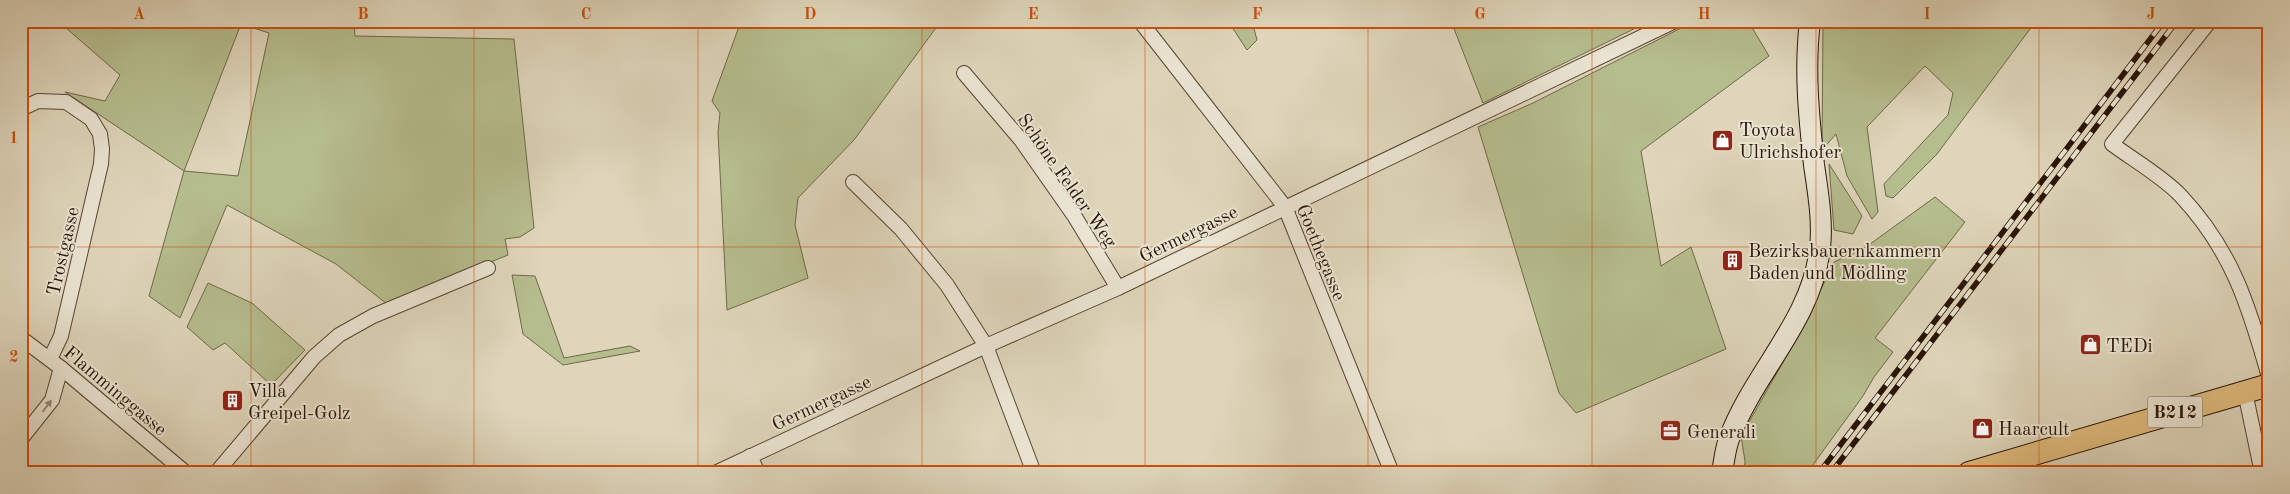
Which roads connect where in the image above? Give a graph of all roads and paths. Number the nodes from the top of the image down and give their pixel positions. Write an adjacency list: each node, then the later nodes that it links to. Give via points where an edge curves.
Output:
1 (1140, 21): 8 (street, Goethegasse)
2 (1675, 21): 8 (street, Germergasse)
3 (1810, 21): 25 (main road, via 1806,55 1807,98 1820,210 1820,249 1812,284 1794,324 1744,407 1729,440)
4 (2210, 21): 14 (street, via 2112,144 2179,194 2217,241 2251,312)
5 (964, 73): 10 (street, Schöne Felder Weg, via 1021,140 1075,217)
6 (21, 109): 13 (street, Trostgasse, via 38,101 66,102 90,119 100,134 101,164)
7 (853, 182): 12 (street, via 901,229 947,285)
8 (1285, 207): 10 (street, Germergasse); 24 (street, Goethegasse)
9 (488, 268): 20 (street, via 372,316 339,335 314,357)
10 (1118, 288): 12 (street, Germergasse)
11 (21, 338): 13 (street, Flamminggasse)
12 (986, 346): 18 (street, Germergasse); 23 (street)
13 (56, 363): 17 (street, Trostgasse, one-way to 13, via 52,400); 19 (street, Flamminggasse)
14 (2269, 378)
15 (2269, 385): 16 (main road, B212)
16 (2245, 392): 26 (main road, B212); 27 (street)
17 (21, 439)
18 (750, 456): 21 (street, Germergasse); 22 (street)
19 (186, 473)
20 (216, 473)
21 (715, 473)
22 (758, 473)
23 (1034, 473)
24 (1392, 473)
25 (1722, 473)
26 (1970, 473)
27 (2262, 473)

